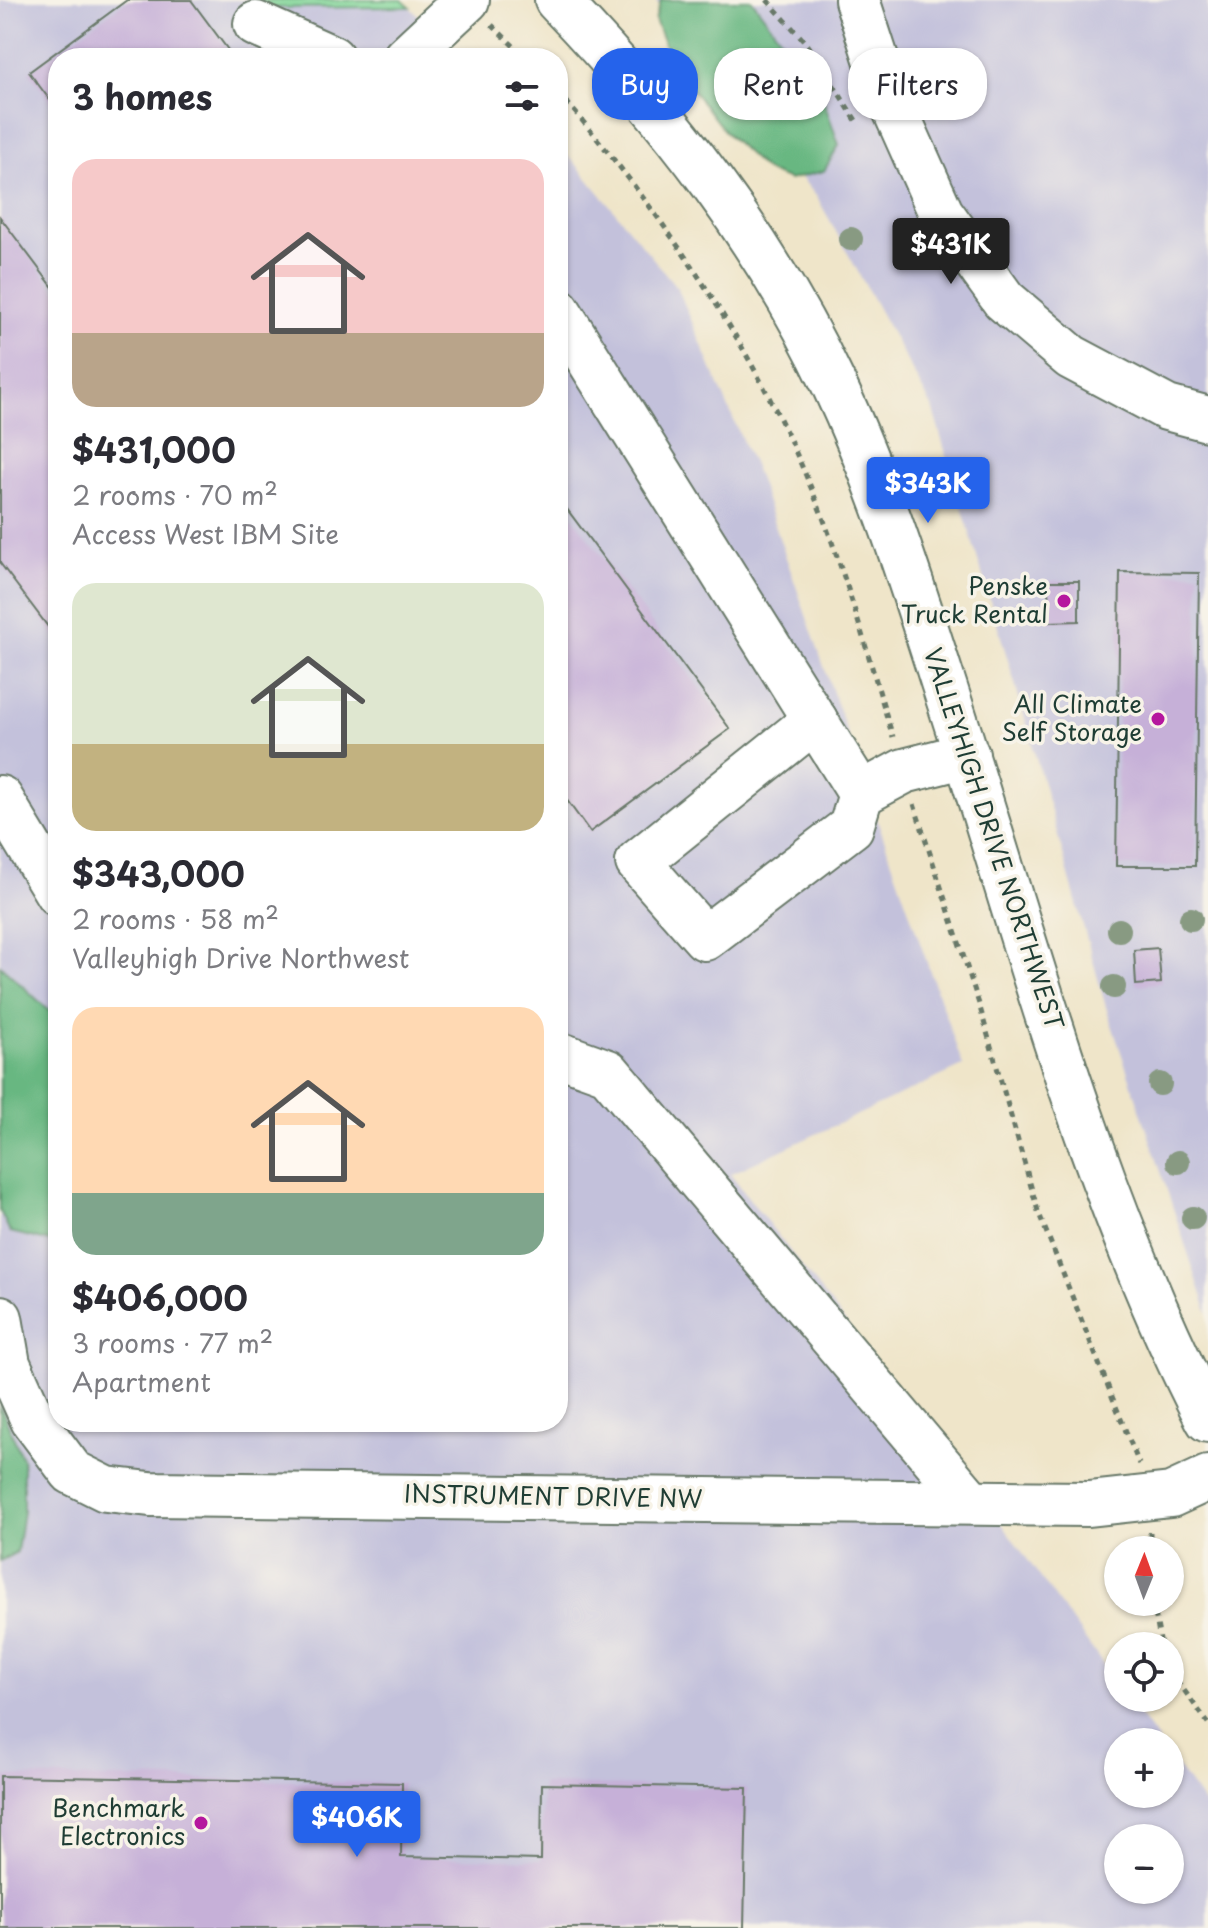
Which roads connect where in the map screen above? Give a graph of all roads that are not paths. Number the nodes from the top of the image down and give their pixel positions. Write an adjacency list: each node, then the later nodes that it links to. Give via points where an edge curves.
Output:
1 (557, 0): 10 (street, VALLEYHIGH DRIVE NORTHWEST, via 638,87 711,179 807,331 878,486)
2 (857, 0): 8 (street, via 887,92 941,213 1004,300 1071,357 1167,408)
3 (466, 1): 6 (street)
4 (256, 24): 5 (street)
5 (310, 48)
6 (416, 48)
7 (568, 326): 9 (street)
8 (1208, 419)
9 (815, 720): 11 (street); 11 (street, via 638,862 705,938 851,827)
10 (967, 755): 11 (street, via 904,771); 16 (street, VALLEYHIGH DRIVE NORTHWEST, via 1109,1200)
11 (861, 794)
12 (0, 798): 13 (street)
13 (48, 877)
14 (568, 1058): 18 (street, via 608,1072)
15 (0, 1318): 18 (street, INSTRUMENT DRIVE NW, via 8,1364 33,1420 72,1472 106,1489 150,1494)
16 (1208, 1420)
17 (1208, 1478): 18 (street, INSTRUMENT DRIVE NW, via 1171,1495 1117,1503)
18 (970, 1501)

